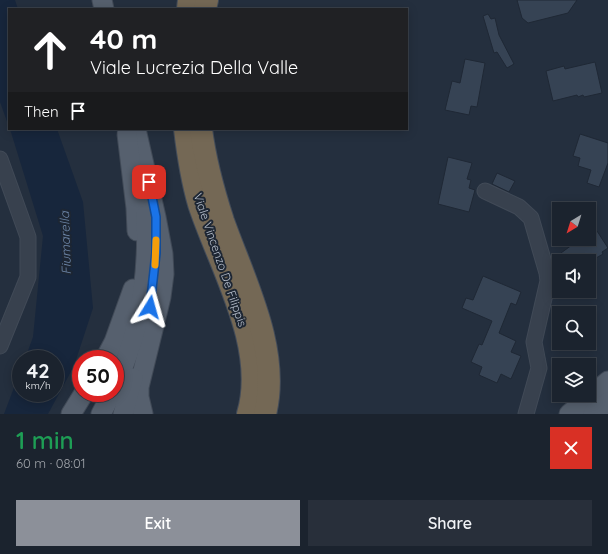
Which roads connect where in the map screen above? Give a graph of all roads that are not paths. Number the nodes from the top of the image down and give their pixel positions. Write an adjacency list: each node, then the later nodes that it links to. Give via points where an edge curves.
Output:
1 (185, 130): 7 (highway, Viale Vincenzo De Filippis, via 199,203 239,310)
2 (201, 130): 7 (highway, Viale Vincenzo De Filippis, via 214,195 241,264)
3 (130, 135): 6 (main road); 9 (main road, via 136,208 137,264 126,312); 10 (main road, via 146,214 146,256 135,331)
4 (0, 159): 8 (street, via 28,237 28,277)
5 (485, 191): 23 (street, via 519,207 531,218 548,281 534,342 539,368)
6 (156, 217): 17 (main road, via 156,253 149,316); 18 (main road, via 164,274 161,297 139,387 138,397)
7 (254, 333): 19 (main road); 20 (highway, Viale Vincenzo De Filippis, via 251,356 252,396); 21 (main road, via 263,370); 22 (highway, Viale Vincenzo De Filippis, via 269,375)
8 (0, 346)
9 (110, 350)
10 (124, 366)
11 (608, 381): 24 (main road)
12 (78, 402): 15 (main road)
13 (107, 402): 16 (main road)
14 (608, 402): 25 (main road)
15 (71, 414)
16 (101, 414)
17 (123, 414)
18 (143, 414)
19 (241, 414)
20 (248, 414)
21 (257, 414)
22 (265, 414)
23 (526, 414)
24 (569, 414)
25 (593, 414)

